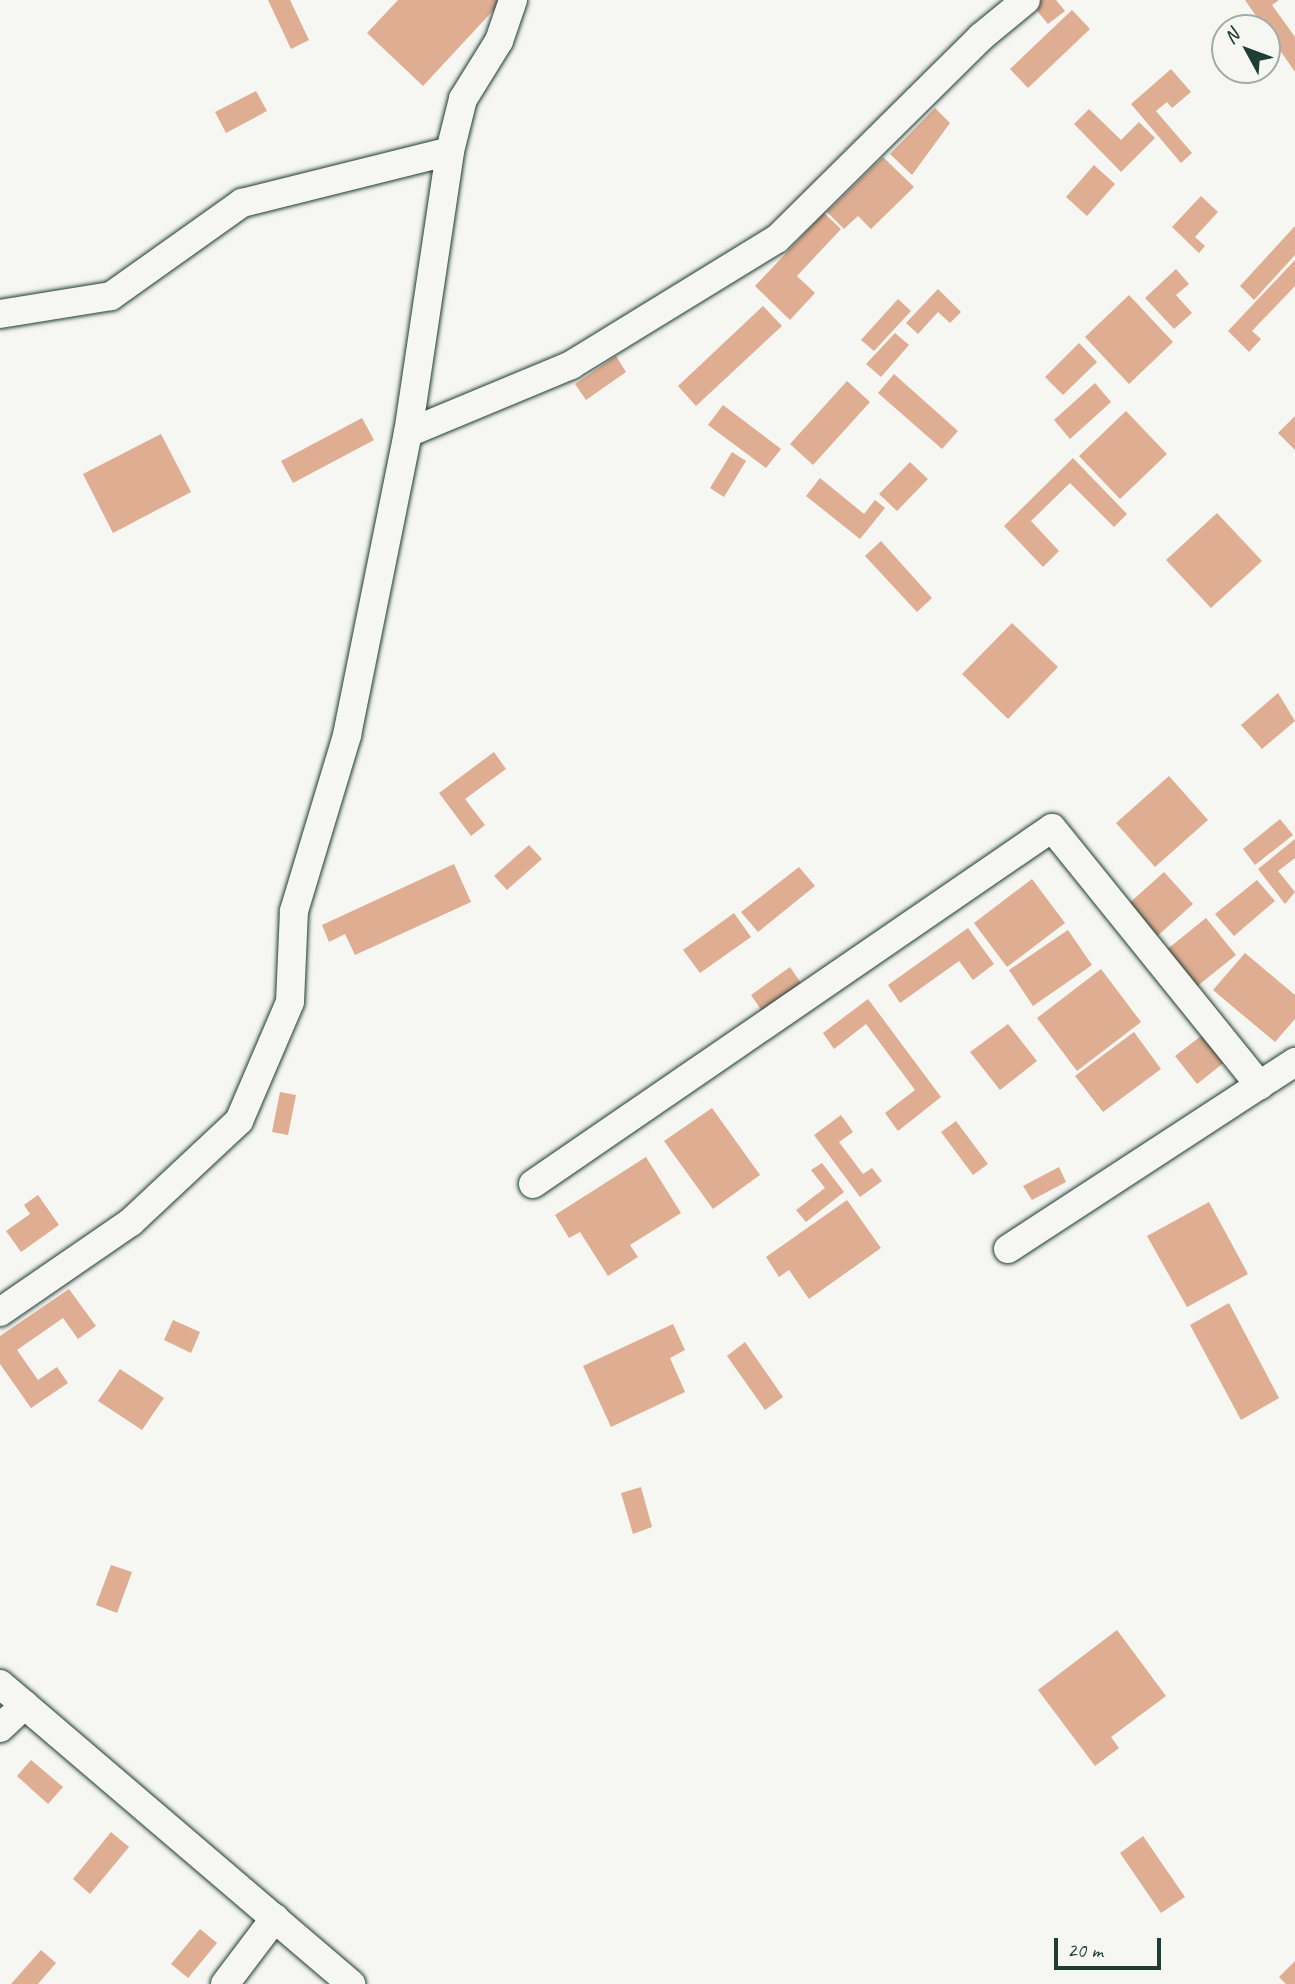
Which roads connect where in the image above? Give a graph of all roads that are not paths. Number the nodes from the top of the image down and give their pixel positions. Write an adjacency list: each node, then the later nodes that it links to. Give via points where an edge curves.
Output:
1 (513, 0): 3 (street, via 499,41 463,99)
2 (1026, 0): 5 (street, via 981,37 777,239 571,365)
3 (450, 151): 4 (street, via 242,203 111,296); 5 (street)
4 (0, 314)
5 (408, 433): 10 (street, via 347,736 294,911 290,1002 239,1121 131,1222)
6 (1295, 1062): 7 (street)
7 (1260, 1086): 8 (street, via 1052,828); 9 (street)
8 (533, 1184)
9 (1008, 1250)
10 (0, 1312)
11 (0, 1684): 12 (street)
12 (26, 1705): 13 (street); 14 (street)
13 (0, 1728)
14 (275, 1918): 15 (street); 16 (street)
15 (225, 1984)
16 (351, 1984)

